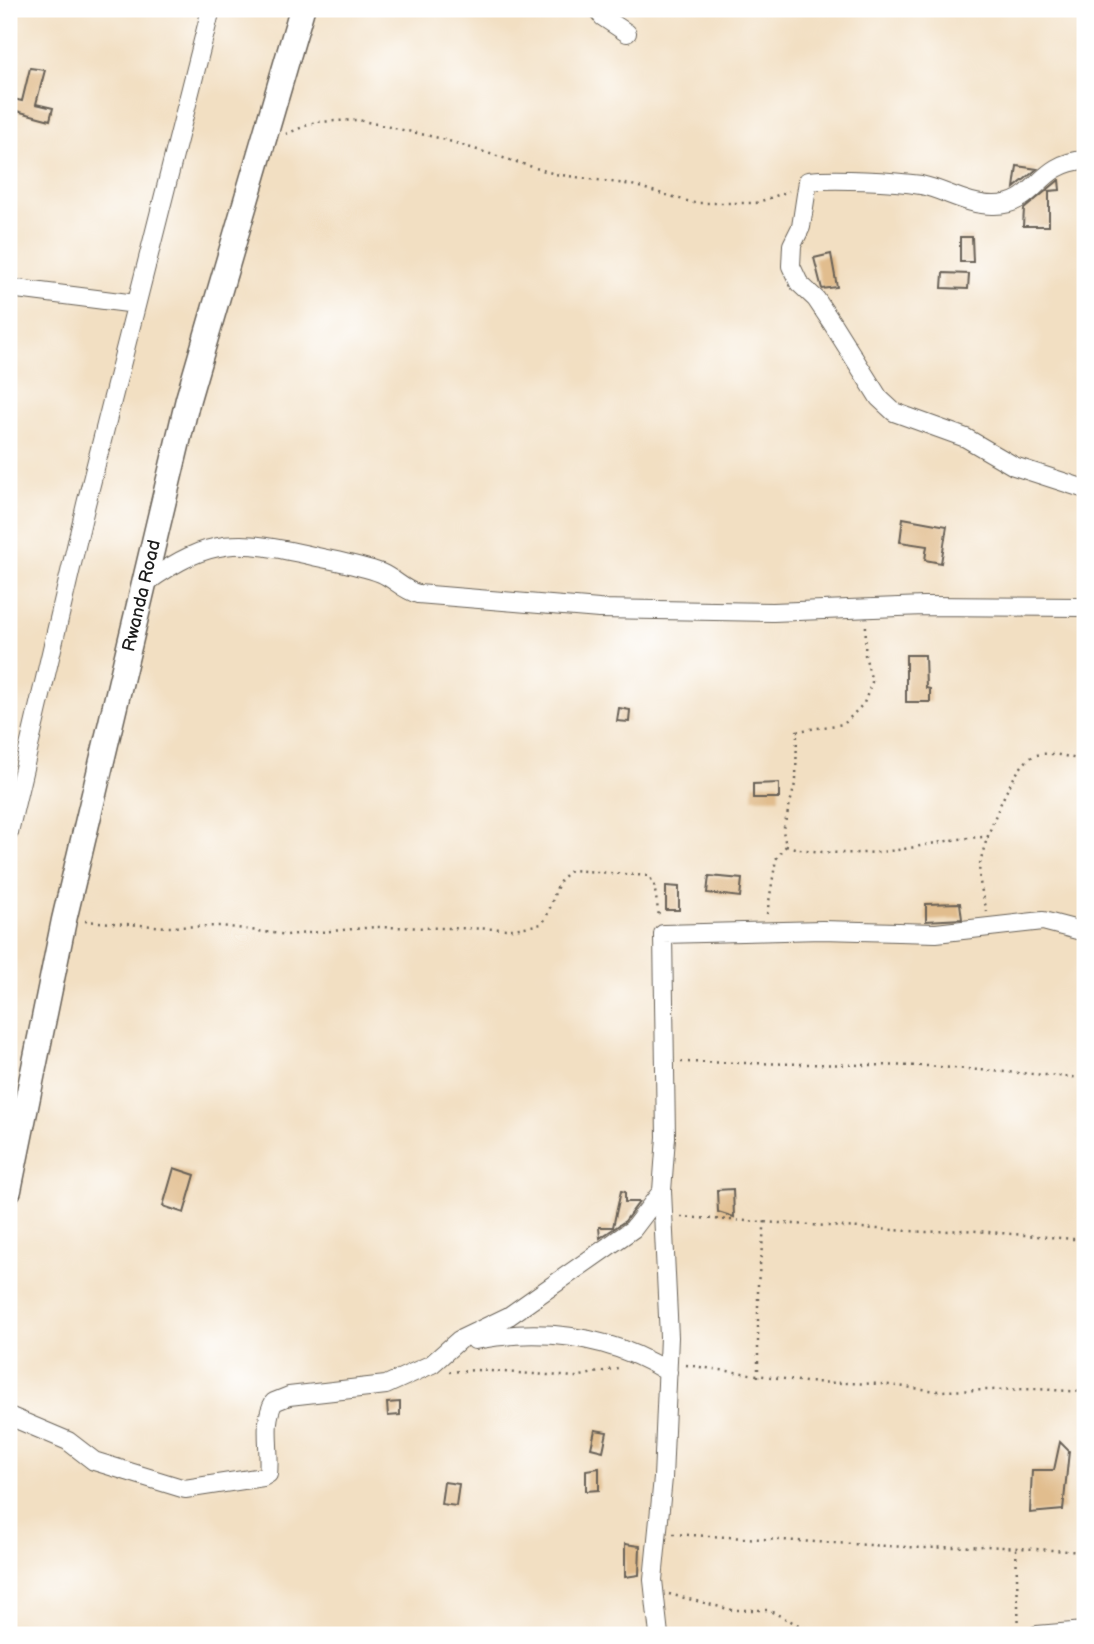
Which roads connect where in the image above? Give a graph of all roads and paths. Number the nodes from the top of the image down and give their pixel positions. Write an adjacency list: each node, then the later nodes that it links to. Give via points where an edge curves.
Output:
1 (211, 9): 9 (street)
2 (597, 9): 4 (street)
3 (304, 10): 5 (highway, Rwanda Road)
4 (627, 33)
5 (261, 145): 7 (path, via 315,122 358,120 439,138 555,174 632,185 694,203 756,203); 11 (highway, Rwanda Road, via 188,398)
6 (1085, 160): 7 (street, via 1060,164 1022,198 992,205 922,186 811,180)
7 (806, 185): 10 (street, via 802,227 792,245 791,266 879,398 894,412 966,438 1014,466)
8 (9, 288): 9 (street)
9 (136, 304): 15 (street)
10 (1085, 489)
11 (147, 582): 12 (street, via 177,561 213,546 251,543 383,574 406,591 472,601 760,612); 18 (highway, Rwanda Road)
12 (866, 607): 13 (street); 17 (path, via 865,655 872,682 864,703 844,724 797,731 796,780 783,831)
13 (1085, 607)
14 (1085, 761): 16 (path, via 1033,756 1024,763)
15 (9, 831)
16 (989, 837): 17 (path, via 863,852); 19 (path, via 979,866)
17 (786, 846): 20 (path, via 775,859)
18 (64, 920): 22 (path, via 222,926 278,935 376,927 514,929 542,924 558,882 572,870 652,878); 25 (highway, Rwanda Road)
19 (991, 926): 20 (street, via 936,933); 21 (street, via 1042,921)
20 (766, 932): 22 (street)
21 (1085, 932)
22 (663, 934): 23 (street)
23 (663, 1062): 24 (path, via 914,1066); 26 (street, via 666,1137)
24 (1085, 1078)
25 (9, 1190)
26 (662, 1191): 27 (street); 30 (street, via 633,1229 509,1316)
27 (663, 1216): 28 (path); 32 (street)
28 (765, 1220): 29 (path); 34 (path, via 758,1283)
29 (1085, 1240)
30 (455, 1344): 32 (street, via 511,1333 567,1334 615,1346); 36 (street, via 432,1364 386,1385 277,1400 269,1414 267,1475 192,1489 94,1461 68,1441)
31 (625, 1367): 33 (path, via 576,1377 457,1369)
32 (668, 1368): 34 (path); 37 (street)
33 (439, 1374)
34 (758, 1377): 35 (path, via 938,1391)
35 (1085, 1392)
36 (9, 1416)
37 (656, 1534): 38 (path); 40 (street)
38 (1016, 1549): 39 (path); 44 (path)
39 (1085, 1552)
40 (654, 1601): 42 (street); 43 (path, via 674,1594 732,1611 768,1610 809,1630)
41 (1085, 1631): 45 (street)
42 (659, 1635)
43 (851, 1635)
44 (1019, 1635)
45 (1037, 1635)

